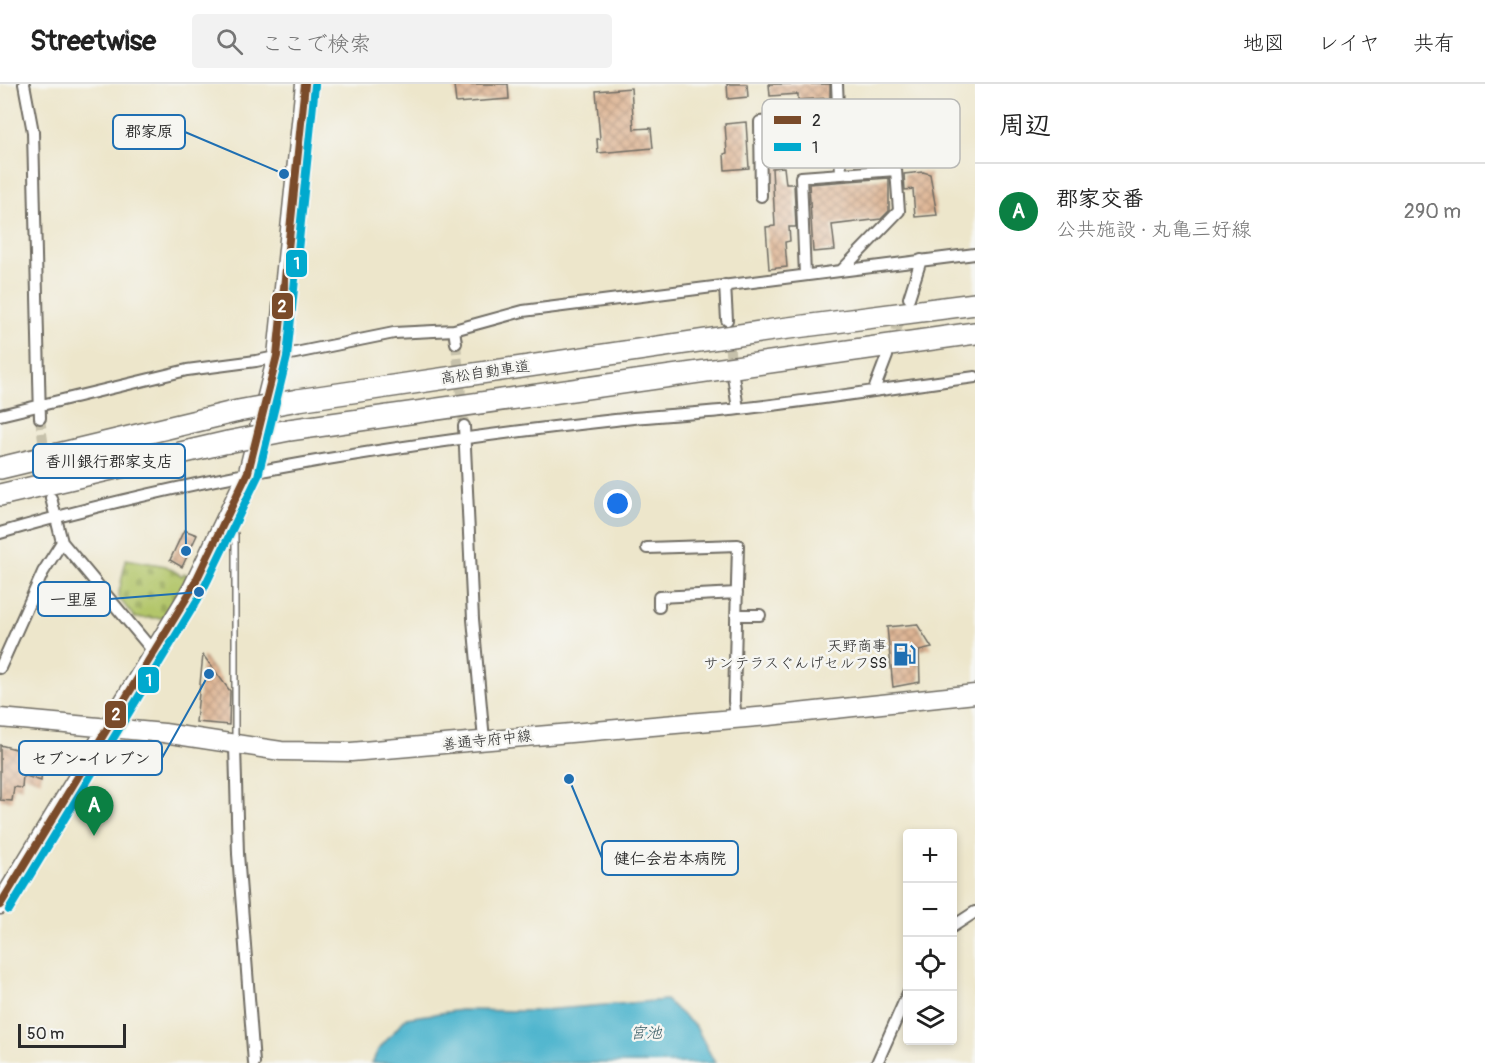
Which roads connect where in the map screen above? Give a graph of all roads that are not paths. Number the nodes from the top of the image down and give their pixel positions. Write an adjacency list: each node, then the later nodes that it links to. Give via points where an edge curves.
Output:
1 (24, 84): 25 (street, via 33,132)
2 (305, 84): 20 (main road)
3 (837, 84): 4 (street)
4 (838, 99)
5 (762, 122): 8 (street)
6 (841, 168): 7 (street)
7 (841, 174): 11 (street, via 896,170 899,211); 12 (street, via 801,177)
8 (761, 196)
9 (975, 254): 10 (street)
10 (921, 260): 11 (street); 14 (street)
11 (842, 270): 12 (street)
12 (805, 275): 13 (street)
13 (725, 285): 16 (street); 17 (street, via 523,310)
14 (909, 298)
15 (975, 304): 31 (highway, 高松自動車道, bridge, via 298,400)
16 (727, 320)
17 (454, 330): 19 (street); 20 (street, via 394,333)
18 (975, 333): 33 (highway, 高松自動車道, bridge, via 289,430)
19 (456, 343)
20 (277, 356): 25 (street, via 187,370); 32 (main road)
21 (887, 356): 24 (street)
22 (733, 376): 26 (street)
23 (975, 377): 24 (street)
24 (874, 390): 26 (street)
25 (40, 405): 27 (street); 28 (street)
26 (738, 409): 30 (street)
27 (0, 415)
28 (40, 418)
29 (464, 426): 30 (street)
30 (466, 439): 32 (street); 50 (street, via 473,619)
31 (0, 468)
32 (248, 472): 35 (street); 36 (main road)
33 (0, 495)
34 (51, 498): 35 (street)
35 (54, 517): 37 (street); 38 (street)
36 (227, 520): 44 (main road, via 192,589); 51 (lane, via 235,534)
37 (0, 533)
38 (63, 542): 44 (street); 45 (street, via 43,572)
39 (647, 548): 40 (street, via 738,545)
40 (737, 593): 41 (street, via 659,597); 42 (street)
41 (659, 607)
42 (736, 615): 43 (street); 48 (street)
43 (760, 615)
44 (153, 651): 49 (main road)
45 (0, 668)
46 (975, 694): 48 (main road, 善通寺府中線)
47 (0, 718): 49 (main road, 善通寺府中線)
48 (736, 719): 50 (main road, 善通寺府中線)
49 (107, 727): 51 (main road, 善通寺府中線); 52 (main road)
50 (484, 740): 51 (main road, 善通寺府中線, via 351,752)
51 (235, 746): 56 (street, via 238,854)
52 (0, 905)
53 (975, 912): 54 (street)
54 (957, 924)
55 (903, 1004): 57 (street)
56 (254, 1063)
57 (877, 1063)

